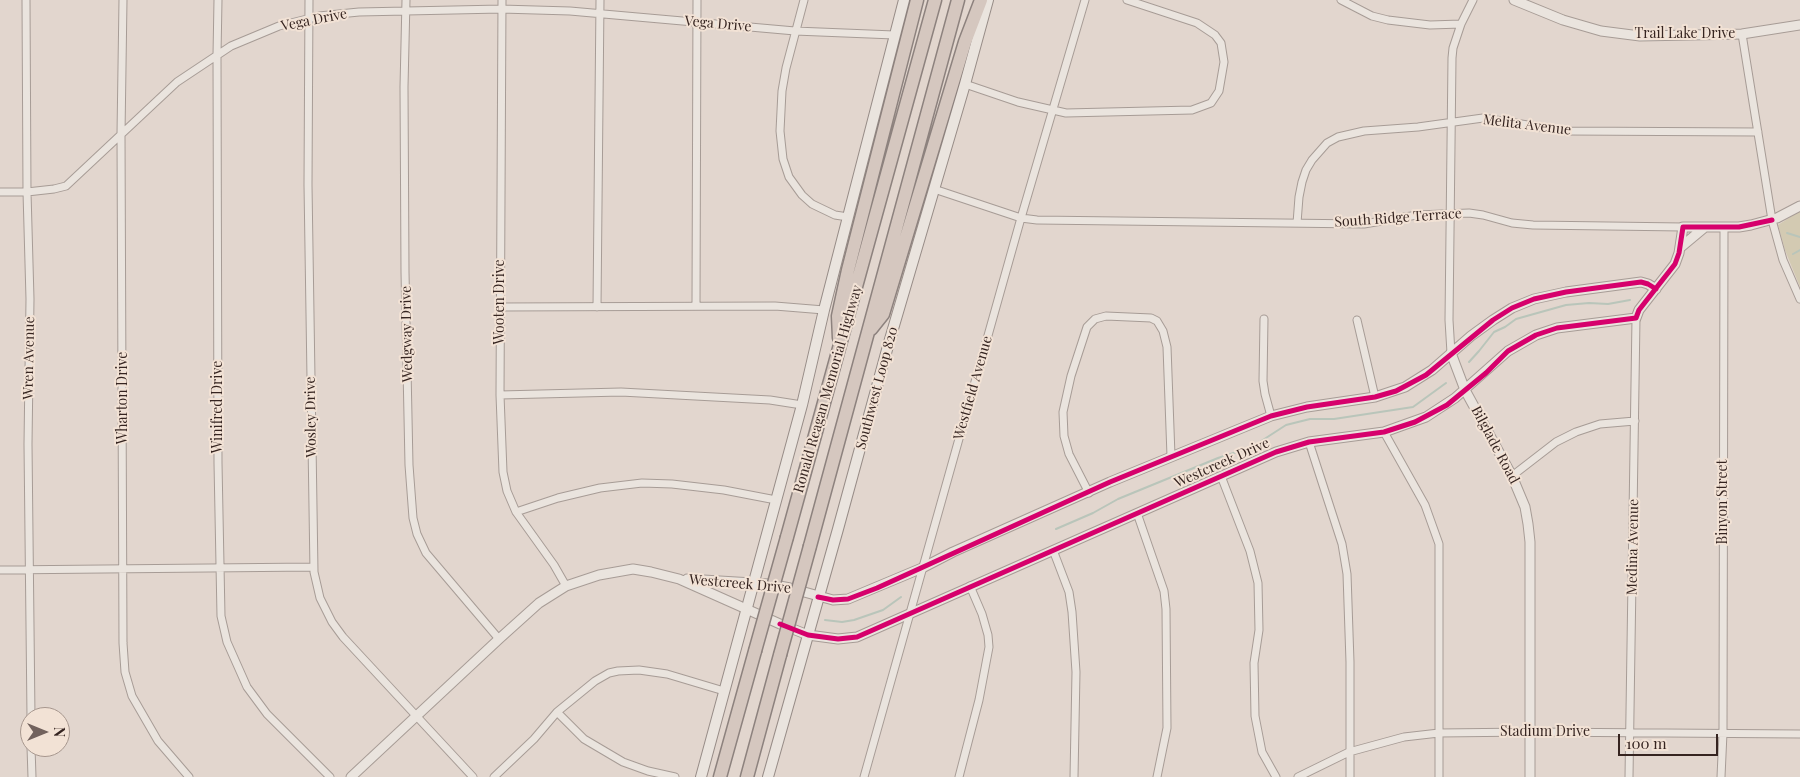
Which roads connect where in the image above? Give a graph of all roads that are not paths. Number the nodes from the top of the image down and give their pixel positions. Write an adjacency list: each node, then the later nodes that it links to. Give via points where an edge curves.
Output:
1 (26, 0): 39 (street, Wren Avenue)
2 (123, 0): 36 (street, Wharton Drive)
3 (218, 0): 31 (street, Winifred Drive)
4 (309, 0): 24 (street, Wosley Drive)
5 (406, 0): 22 (street, Wedgway Drive)
6 (502, 0): 21 (street, Wooten Drive)
7 (600, 0): 23 (street)
8 (697, 0): 25 (street)
9 (804, 0): 28 (street)
10 (904, 0): 30 (main road)
11 (917, 0): 60 (highway, via 840,306)
12 (935, 0): 60 (highway, Ronald Reagan Memorial Highway)
13 (958, 0): 59 (highway, Ronald Reagan Memorial Highway)
14 (981, 0): 59 (highway, via 965,42 882,314)
15 (988, 0): 32 (main road, Southwest Loop 820)
16 (1085, 0): 33 (street, Westfield Avenue)
17 (1126, 0): 33 (street, via 1207,29 1221,43 1224,52 1219,91 1211,103 1192,110)
18 (1341, 0): 26 (street, via 1372,16 1388,20 1430,25)
19 (1473, 0): 26 (street, Bilglade Road)
20 (1514, 0): 29 (street, Trail Lake Drive, via 1601,31 1640,36)
21 (501, 9): 22 (street, Vega Drive); 23 (street, Vega Drive); 53 (street, Wooten Drive)
22 (406, 12): 24 (street, Vega Drive, via 359,12); 92 (street, Wedgway Drive, via 406,292 413,518 426,553)
23 (599, 13): 25 (street, Vega Drive); 54 (street)
24 (308, 18): 31 (street, Vega Drive, via 264,31); 78 (street, Wosley Drive)
25 (698, 22): 28 (street, Vega Drive); 52 (street)
26 (1461, 24): 34 (street, Bilglade Road, via 1452,58)
27 (1800, 25): 29 (street, Trail Lake Drive)
28 (795, 31): 30 (street, Vega Drive); 42 (street, via 782,92 780,131 783,159 789,177 812,204)
29 (1742, 34): 35 (street)
30 (894, 35): 42 (main road)
31 (217, 55): 36 (street, Vega Drive, via 177,82); 79 (street, Winifred Drive)
32 (965, 84): 33 (street); 37 (main road, Southwest Loop 820)
33 (1053, 111): 43 (street, Westfield Avenue)
34 (1452, 123): 35 (street, Melita Avenue, via 1483,118 1566,131); 41 (street, Bilglade Road); 45 (street, Melita Avenue, via 1364,130 1327,143 1306,170)
35 (1758, 132): 44 (street)
36 (121, 134): 39 (street, Vega Drive, via 66,186); 81 (street, Wharton Drive)
37 (934, 189): 43 (street, South Ridge Terrace); 88 (main road, Southwest Loop 820)
38 (0, 192): 39 (street, Vega Drive)
39 (27, 192): 83 (street, Wren Avenue)
40 (1800, 206): 44 (street, South Ridge Terrace)
41 (1451, 213): 45 (street, South Ridge Terrace, via 1364,224); 46 (street, South Ridge Terrace, via 1483,214 1533,226); 61 (street, Bilglade Road, via 1449,320)
42 (848, 217): 55 (main road)
43 (1021, 218): 45 (street, South Ridge Terrace); 80 (street, Westfield Avenue)
44 (1772, 220): 48 (street, South Ridge Terrace); 51 (street, via 1783,260)
45 (1297, 223)
46 (1683, 227): 47 (street, South Ridge Terrace); 49 (street)
47 (1705, 227): 48 (street, South Ridge Terrace); 49 (street)
48 (1724, 227): 99 (street, Binyon Street)
49 (1680, 247): 50 (street, via 1675,264)
50 (1656, 289): 56 (street); 61 (street, Westcreek Drive, via 1641,282 1534,299 1493,320)
51 (1800, 299)
52 (696, 306): 54 (street); 55 (street)
53 (500, 307): 54 (street); 63 (street, Wooten Drive)
54 (597, 307)
55 (824, 310): 65 (main road)
56 (1636, 318): 62 (street, Westcreek Drive, via 1557,328 1536,335 1508,351); 67 (street, Medina Avenue)
57 (1264, 319): 66 (street, via 1264,381)
58 (1357, 320): 64 (street)
59 (868, 333): 113 (highway, Ronald Reagan Memorial Highway, bridge)
60 (840, 349): 112 (highway, Ronald Reagan Memorial Highway, bridge)
61 (1452, 353): 62 (street, Bilglade Road); 64 (street, Westcreek Drive, via 1413,383)
62 (1465, 390): 68 (street, Westcreek Drive, via 1426,417); 72 (street, Bilglade Road)
63 (500, 395): 65 (street, via 621,392 770,400); 75 (street, Wooten Drive, via 504,472 507,491)
64 (1375, 397): 66 (street, Westcreek Drive)
65 (802, 405): 74 (main road)
66 (1271, 416): 70 (street, Westcreek Drive)
67 (1635, 421): 72 (street, via 1600,424 1576,432 1556,442); 98 (street, Medina Avenue)
68 (1384, 432): 69 (street, Westcreek Drive); 100 (street, via 1425,505 1439,544)
69 (1309, 442): 71 (street, Westcreek Drive, via 1276,452); 102 (street, via 1342,544 1346,574 1350,662)
70 (1171, 456): 73 (street, Westcreek Drive); 73 (street, via 1168,347 1164,332 1151,318 1106,316 1095,319 1087,327 1063,412 1069,454)
71 (1221, 476): 76 (street, Westcreek Drive); 119 (street, via 1250,551 1258,583 1255,716 1262,752)
72 (1512, 476): 97 (street, Bilglade Road, via 1524,507 1530,542)
73 (1089, 492): 80 (street, Westcreek Drive)
74 (776, 500): 75 (street, via 715,489 642,483 600,488); 85 (main road)
75 (516, 512): 86 (street, Wooten Drive)
76 (1137, 513): 77 (street, Westcreek Drive); 118 (street, via 1164,591 1166,609 1168,728)
77 (1053, 550): 87 (street, Westcreek Drive); 117 (street, via 1068,592 1073,621 1076,672)
78 (313, 567): 79 (street); 96 (street, Wosley Drive, via 320,598 332,622)
79 (220, 568): 81 (street); 106 (street, Winifred Drive, via 222,616 227,642 248,687 267,714)
80 (922, 568): 88 (street, Westcreek Drive, via 848,600); 90 (street, Westfield Avenue)
81 (123, 569): 83 (street); 105 (street, Wharton Drive, via 123,643 127,682 158,741)
82 (0, 570): 83 (street)
83 (30, 570): 94 (street, Wren Avenue)
84 (679, 579): 85 (street, Westcreek Drive); 86 (street, Westcreek Drive, via 633,570 598,575); 89 (street, Westcreek Drive)
85 (754, 583): 88 (street, Westcreek Drive, via 790,588); 89 (main road)
86 (566, 586): 92 (street, Westcreek Drive, via 540,603)
87 (970, 586): 90 (street, Westcreek Drive); 116 (street, via 982,614 989,647)
88 (818, 597): 91 (main road, Southwest Loop 820)
89 (746, 609): 91 (street, Westcreek Drive); 93 (main road)
90 (909, 613): 91 (street, Westcreek Drive, via 857,637 838,639); 115 (street, Westfield Avenue)
91 (808, 635): 114 (main road, Southwest Loop 820)
92 (499, 639): 96 (street, Westcreek Drive)
93 (724, 691): 95 (street, via 667,674 618,671 595,681); 111 (main road)
94 (31, 707)
95 (557, 712): 109 (street); 110 (street, via 584,739 623,762)
96 (416, 716): 107 (street, Westcreek Drive); 108 (street, Wosley Drive)
97 (1530, 732): 98 (street, Stadium Drive); 100 (street, Stadium Drive); 123 (street, Bilglade Road)
98 (1630, 732): 99 (street, Stadium Drive); 124 (street, Medina Avenue)
99 (1723, 733): 101 (street, Stadium Drive); 125 (street, Binyon Street)
100 (1440, 734): 102 (street, Stadium Drive, via 1404,738); 122 (street)
101 (1800, 734)
102 (1349, 752): 120 (street, Stadium Drive); 121 (street)
103 (31, 757): 104 (street)
104 (32, 777)
105 (188, 777)
106 (330, 777)
107 (351, 777)
108 (473, 777)
109 (494, 777)
110 (675, 777)
111 (701, 777)
112 (720, 777)
113 (746, 777)
114 (768, 777)
115 (864, 777)
116 (959, 777)
117 (1074, 777)
118 (1157, 777)
119 (1276, 777)
120 (1298, 777)
121 (1350, 777)
122 (1440, 777)
123 (1530, 777)
124 (1629, 777)
125 (1721, 777)

